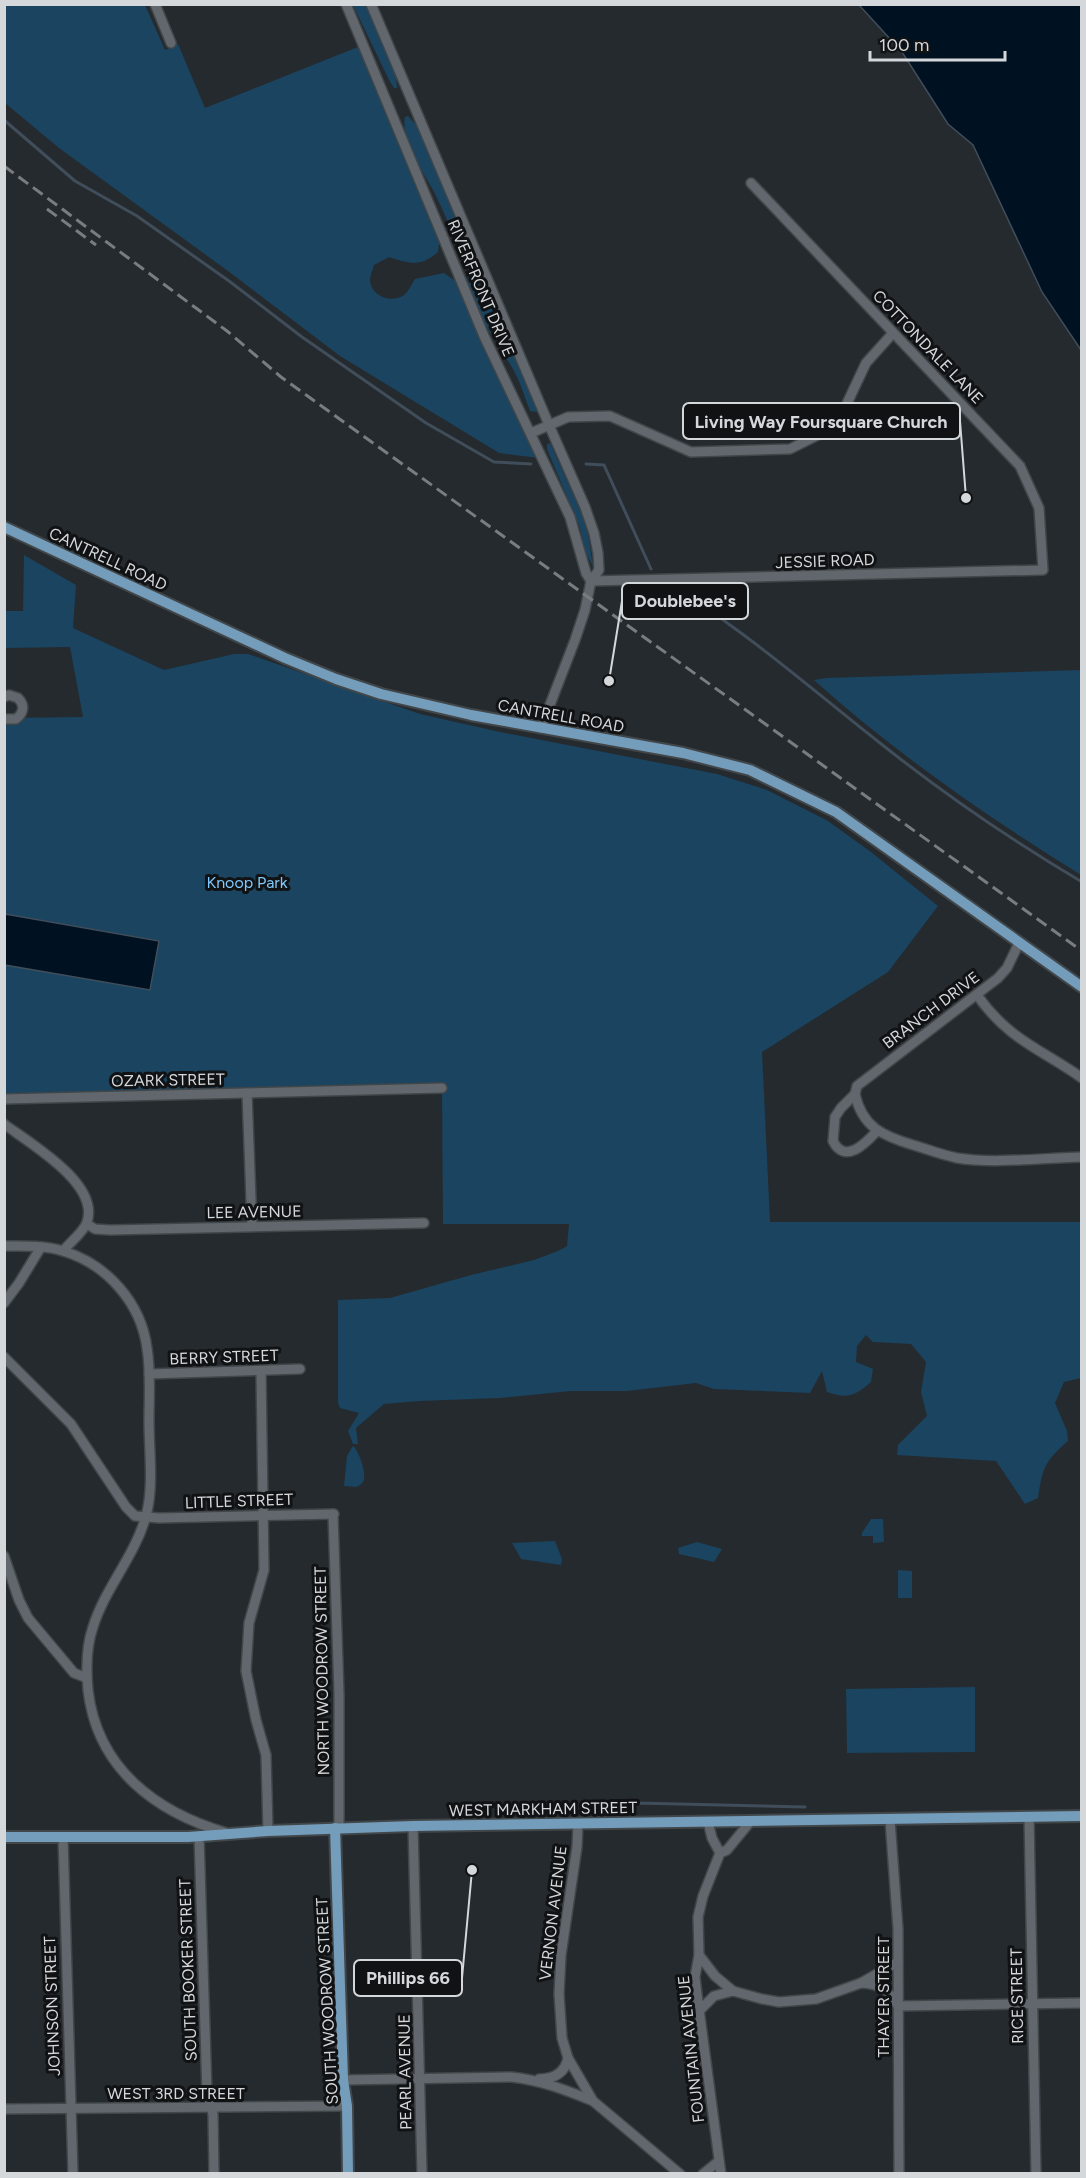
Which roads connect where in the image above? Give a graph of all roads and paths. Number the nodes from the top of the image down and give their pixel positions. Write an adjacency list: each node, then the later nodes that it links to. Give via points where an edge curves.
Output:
1 (155, 4): 4 (street)
2 (346, 4): 8 (street, RIVERFRONT DRIVE, via 479,326)
3 (371, 4): 7 (street, RIVERFRONT DRIVE)
4 (171, 43)
5 (751, 183): 6 (street, COTTONDALE LANE)
6 (893, 333): 7 (street, via 866,363 842,414 820,434 790,449 691,452 610,416 568,417); 10 (street, COTTONDALE LANE, via 1020,466 1039,508)
7 (549, 425): 8 (street); 11 (street, RIVERFRONT DRIVE, via 594,533 599,570)
8 (531, 433): 11 (street, RIVERFRONT DRIVE, via 575,529)
9 (4, 527): 14 (main road, CANTRELL ROAD, via 336,679 411,702)
10 (1042, 553): 11 (street, JESSIE ROAD, via 1043,570)
11 (591, 581): 14 (street, RIVERFRONT DRIVE, via 575,640)
12 (4, 697): 13 (street, via 18,698 23,709 20,717)
13 (4, 719)
14 (541, 728): 15 (main road, CANTRELL ROAD, via 682,753 750,770 836,812)
15 (1019, 943): 16 (main road, CANTRELL ROAD); 17 (street, BRANCH DRIVE, via 1003,973)
16 (1082, 987)
17 (977, 995): 18 (street, via 1013,1035); 21 (street, BRANCH DRIVE, via 866,1078)
18 (1082, 1078)
19 (442, 1088): 20 (street, OZARK STREET)
20 (247, 1094): 22 (street, OZARK STREET); 28 (street)
21 (855, 1094): 24 (street, via 860,1112); 24 (street, BRANCH DRIVE, via 835,1117 835,1144 847,1152 854,1151)
22 (4, 1099)
23 (4, 1124): 27 (street, via 79,1184 88,1207)
24 (877, 1131): 25 (street, via 957,1158)
25 (1082, 1157)
26 (424, 1223): 28 (street, LEE AVENUE)
27 (87, 1224): 28 (street, LEE AVENUE, via 110,1230); 31 (street)
28 (252, 1226)
29 (4, 1246): 30 (street)
30 (41, 1247): 31 (street); 32 (street)
31 (63, 1251): 36 (street, via 99,1268 128,1299 144,1331)
32 (4, 1302)
33 (4, 1358): 39 (street, via 71,1424 126,1507 135,1516)
34 (300, 1369): 35 (street, BERRY STREET)
35 (261, 1372): 36 (street, BERRY STREET); 38 (street)
36 (149, 1374): 39 (street)
37 (333, 1514): 38 (street, LITTLE STREET); 49 (street, NORTH WOODROW STREET, via 339,1694)
38 (263, 1515): 39 (street, LITTLE STREET); 50 (street, via 264,1570 249,1623 246,1671 266,1755)
39 (146, 1516): 41 (street, via 93,1624)
40 (4, 1556): 41 (street, via 28,1618 74,1673)
41 (87, 1678): 51 (street, via 96,1725 126,1777 169,1809)
42 (1082, 1816): 43 (main road, WEST MARKHAM STREET)
43 (1029, 1817): 44 (main road, WEST MARKHAM STREET); 61 (street, RICE STREET)
44 (890, 1820): 46 (main road, WEST MARKHAM STREET); 57 (street, THAYER STREET)
45 (708, 1822): 46 (main road, WEST MARKHAM STREET); 47 (main road, WEST MARKHAM STREET); 55 (street)
46 (750, 1822): 55 (street, FOUNTAIN AVENUE)
47 (578, 1824): 48 (main road, WEST MARKHAM STREET); 64 (street, VERNON AVENUE, via 559,1976 561,2027)
48 (413, 1826): 49 (main road, WEST MARKHAM STREET); 65 (street, PEARL AVENUE)
49 (337, 1828): 50 (main road, WEST MARKHAM STREET); 67 (main road, SOUTH WOODROW STREET)
50 (268, 1831): 51 (main road, WEST MARKHAM STREET)
51 (229, 1834): 52 (main road, WEST MARKHAM STREET)
52 (199, 1836): 54 (main road, WEST MARKHAM STREET); 70 (street, SOUTH BOOKER STREET, via 207,2094)
53 (4, 1837): 54 (main road, WEST MARKHAM STREET)
54 (63, 1837): 72 (street, JOHNSON STREET)
55 (720, 1853): 56 (street, FOUNTAIN AVENUE, via 698,1917)
56 (699, 1955): 59 (street); 63 (street, FOUNTAIN AVENUE, via 695,1977)
57 (898, 1962): 58 (street); 62 (street, THAYER STREET)
58 (861, 1983): 59 (street, via 800,2002 762,1999); 62 (street, via 882,1987)
59 (732, 1991): 63 (street, via 714,1996)
60 (1082, 2003): 61 (street)
61 (1032, 2004): 62 (street); 82 (street, RICE STREET)
62 (898, 2006): 81 (street, THAYER STREET)
63 (699, 2011): 73 (street, FOUNTAIN AVENUE)
64 (568, 2058): 66 (street, via 555,2076); 68 (street, VERNON AVENUE)
65 (420, 2078): 66 (street); 67 (street); 77 (street, PEARL AVENUE)
66 (531, 2079): 68 (street)
67 (343, 2080): 69 (main road, SOUTH WOODROW STREET)
68 (592, 2102): 78 (street, VERNON AVENUE)
69 (347, 2106): 70 (street, WEST 3RD STREET); 76 (main road, SOUTH WOODROW STREET)
70 (212, 2107): 72 (street, WEST 3RD STREET); 75 (street, SOUTH BOOKER STREET)
71 (4, 2109): 72 (street, WEST 3RD STREET)
72 (70, 2109): 74 (street, JOHNSON STREET)
73 (719, 2161): 79 (street); 80 (street, FOUNTAIN AVENUE)
74 (73, 2174)
75 (214, 2174)
76 (348, 2174)
77 (422, 2174)
78 (680, 2174)
79 (704, 2174)
80 (721, 2174)
81 (899, 2174)
82 (1036, 2174)

